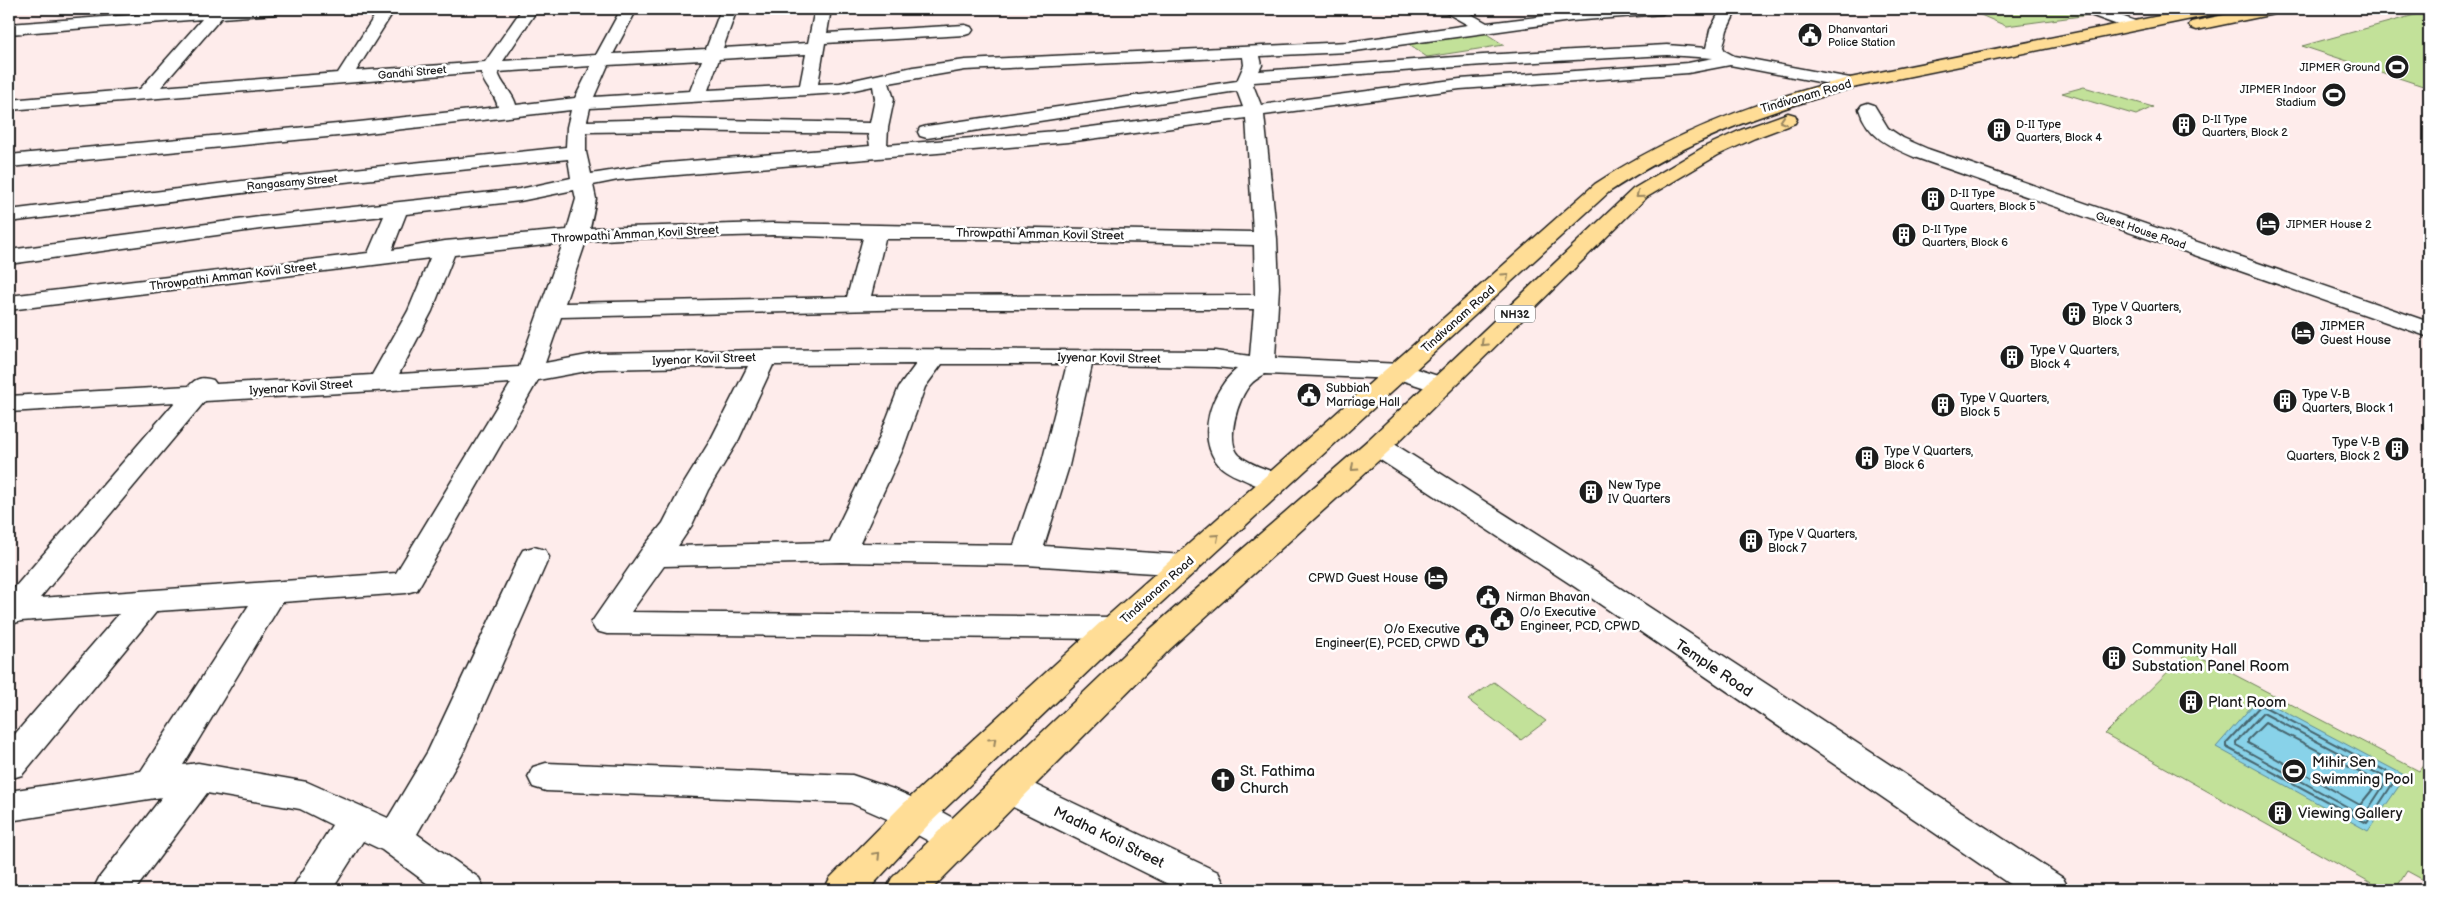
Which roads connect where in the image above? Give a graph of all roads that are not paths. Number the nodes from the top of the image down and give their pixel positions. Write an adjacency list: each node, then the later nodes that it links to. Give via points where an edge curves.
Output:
1 (275, 9): 15 (street)
2 (387, 9): 27 (street)
3 (530, 9): 26 (street)
4 (629, 9): 25 (street)
5 (729, 9): 23 (street)
6 (823, 9): 21 (street)
7 (1479, 9): 14 (street)
8 (1555, 9): 16 (street)
9 (1662, 9): 16 (street)
10 (1729, 9): 24 (street, via 1715,48)
11 (2088, 9): 19 (street)
12 (2216, 9): 19 (highway, Tindivanam Road / NH32)
13 (2274, 9): 19 (highway, NH32)
14 (1454, 10): 17 (street)
15 (218, 11): 18 (street); 32 (street)
16 (1571, 16): 17 (street)
17 (1483, 27): 22 (street, via 1348,47)
18 (9, 29)
19 (2144, 30): 30 (highway, Tindivanam Road / NH32); 65 (highway, NH32, one-way to 65, via 1827,106 1728,141 1682,165 1640,193)
20 (964, 42): 21 (street, Gandhi Street); 22 (street); 28 (street)
21 (817, 43): 23 (street, Gandhi Street); 31 (street)
22 (1251, 52): 29 (street, via 1253,65)
23 (713, 53): 25 (street, Gandhi Street); 33 (street)
24 (1724, 57): 29 (street, via 1658,50 1483,60); 30 (street); 38 (street, via 1688,68 1460,84)
25 (602, 60): 26 (street, Gandhi Street); 34 (street)
26 (490, 67): 27 (street, Gandhi Street); 36 (street, via 489,76 504,94)
27 (343, 78): 32 (street, Gandhi Street)
28 (879, 80): 31 (street); 40 (street, via 886,99)
29 (1247, 81): 38 (street, via 1247,96); 40 (street)
30 (1850, 83): 62 (highway, Tindivanam Road / NH32, one-way to 30, via 1602,188 1654,153 1741,115)
31 (808, 90): 33 (street)
32 (145, 94): 35 (street, Gandhi Street)
33 (698, 95): 34 (street)
34 (582, 102): 36 (street); 39 (street)
35 (9, 105)
36 (508, 110): 43 (street, via 359,128)
37 (1868, 110): 57 (street, Guest House Road, via 1871,120 1884,135 1921,153)
38 (1255, 113): 42 (street, via 1059,137); 49 (street)
39 (576, 127): 40 (street, via 670,125); 41 (street)
40 (878, 137): 42 (street)
41 (576, 152): 44 (street); 46 (street, Rangasamy Street, via 247,186)
42 (848, 155): 44 (street, via 655,170)
43 (9, 161)
44 (584, 182): 45 (street, via 520,195); 48 (street, via 586,199)
45 (398, 208): 51 (street); 52 (street)
46 (9, 216)
47 (876, 232): 48 (street, Throwpathi Amman Kovil Street, via 724,230); 49 (street, Throwpathi Amman Kovil Street); 53 (street)
48 (577, 235): 50 (street, Throwpathi Amman Kovil Street); 56 (street)
49 (1266, 240): 54 (street)
50 (445, 248): 52 (street, Throwpathi Amman Kovil Street); 64 (street, via 420,311)
51 (9, 257)
52 (377, 259): 55 (street, Throwpathi Amman Kovil Street)
53 (857, 302): 54 (street); 56 (street)
54 (1266, 302): 61 (street)
55 (9, 303)
56 (552, 310): 63 (street)
57 (2429, 330)
58 (934, 357): 59 (street, Iyyenar Kovil Street); 60 (street, Iyyenar Kovil Street); 70 (street, via 912,387 889,449)
59 (1081, 357): 61 (street, Iyyenar Kovil Street, via 1215,359); 71 (street, via 1055,466)
60 (764, 358): 63 (street, Iyyenar Kovil Street, via 598,361); 72 (street, via 724,441 677,525)
61 (1262, 364): 62 (street, Iyyenar Kovil Street); 69 (street, via 1240,380 1220,424 1218,437 1222,450 1231,461)
62 (1401, 372): 65 (street, Iyyenar Kovil Street); 69 (highway, Tindivanam Road / NH32)
63 (529, 374): 64 (street, Iyyenar Kovil Street); 75 (street, via 406,583)
64 (382, 382): 66 (street, Iyyenar Kovil Street)
65 (1441, 385): 68 (highway, NH32)
66 (200, 390): 67 (street, Iyyenar Kovil Street); 77 (street)
67 (9, 404)
68 (1378, 446): 83 (highway, NH32, one-way to 83, via 1158,642); 95 (street, Temple Road, via 1586,580)
69 (1275, 483): 74 (highway, Tindivanam Road / NH32, one-way to 69)
70 (841, 552): 71 (street); 72 (street)
71 (1026, 555): 74 (street)
72 (653, 556): 78 (street, via 607,623)
73 (534, 557): 88 (street, via 444,755)
74 (1185, 565): 78 (highway, Tindivanam Road / NH32)
75 (273, 592): 76 (street); 82 (street)
76 (148, 601): 77 (street); 79 (street)
77 (10, 612)
78 (1114, 628): 85 (highway, Tindivanam Road / NH32, one-way to 78)
79 (9, 765)
80 (198, 777): 82 (street); 86 (street, via 307,796); 90 (street)
81 (546, 777): 85 (street, via 852,789)
82 (152, 785): 84 (street)
83 (1008, 788): 87 (highway, NH32); 89 (street, Madha Koil Street)
84 (9, 806)
85 (916, 814): 87 (street); 93 (highway, Tindivanam Road / NH32, one-way to 85)
86 (356, 819): 88 (street); 91 (street)
87 (956, 838): 94 (highway, NH32)
88 (396, 839): 92 (street)
89 (1207, 888)
90 (113, 890)
91 (311, 890)
92 (465, 890)
93 (844, 890)
94 (906, 890)
95 (2049, 890)

